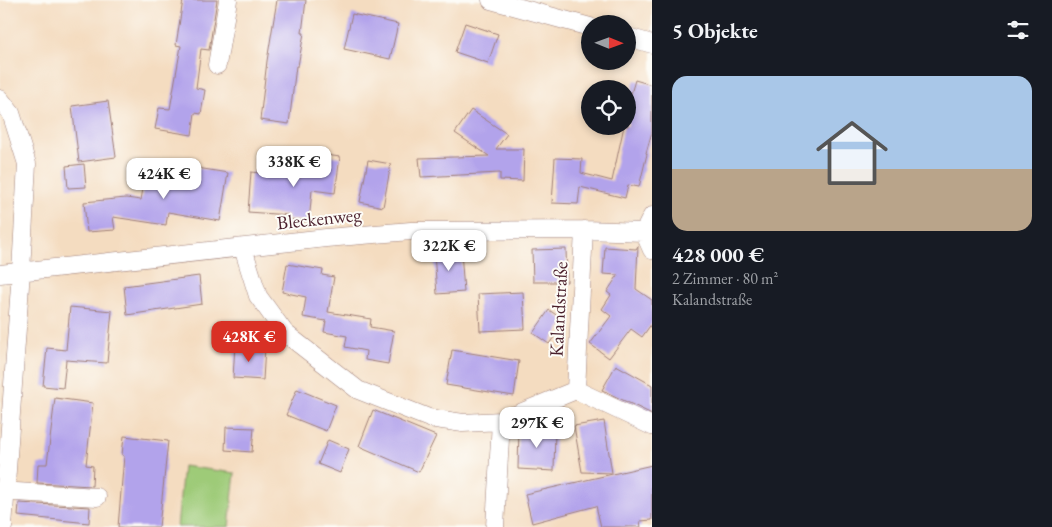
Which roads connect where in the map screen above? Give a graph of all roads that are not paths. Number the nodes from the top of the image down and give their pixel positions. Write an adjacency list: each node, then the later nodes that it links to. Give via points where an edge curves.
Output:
1 (228, 0): 6 (street)
2 (491, 0): 3 (street)
3 (581, 25)
4 (636, 39): 5 (street)
5 (652, 44)
6 (217, 65)
7 (0, 98): 13 (street, via 11,113 27,164)
8 (652, 216): 10 (street)
9 (584, 230): 10 (street, Bleckenweg); 11 (street, Bleckenweg, via 410,231); 15 (street, Kalandstraße)
10 (644, 232): 12 (street)
11 (243, 248): 13 (street, Bleckenweg); 16 (street, via 258,296 285,333 358,390 429,418 463,423)
12 (652, 250)
13 (21, 271): 14 (street, Bleckenweg); 18 (street)
14 (0, 274)
15 (576, 390): 16 (street); 17 (street)
16 (501, 421): 21 (street)
17 (652, 426)
18 (3, 491): 19 (street); 20 (street)
19 (96, 497)
20 (3, 527)
21 (496, 527)

